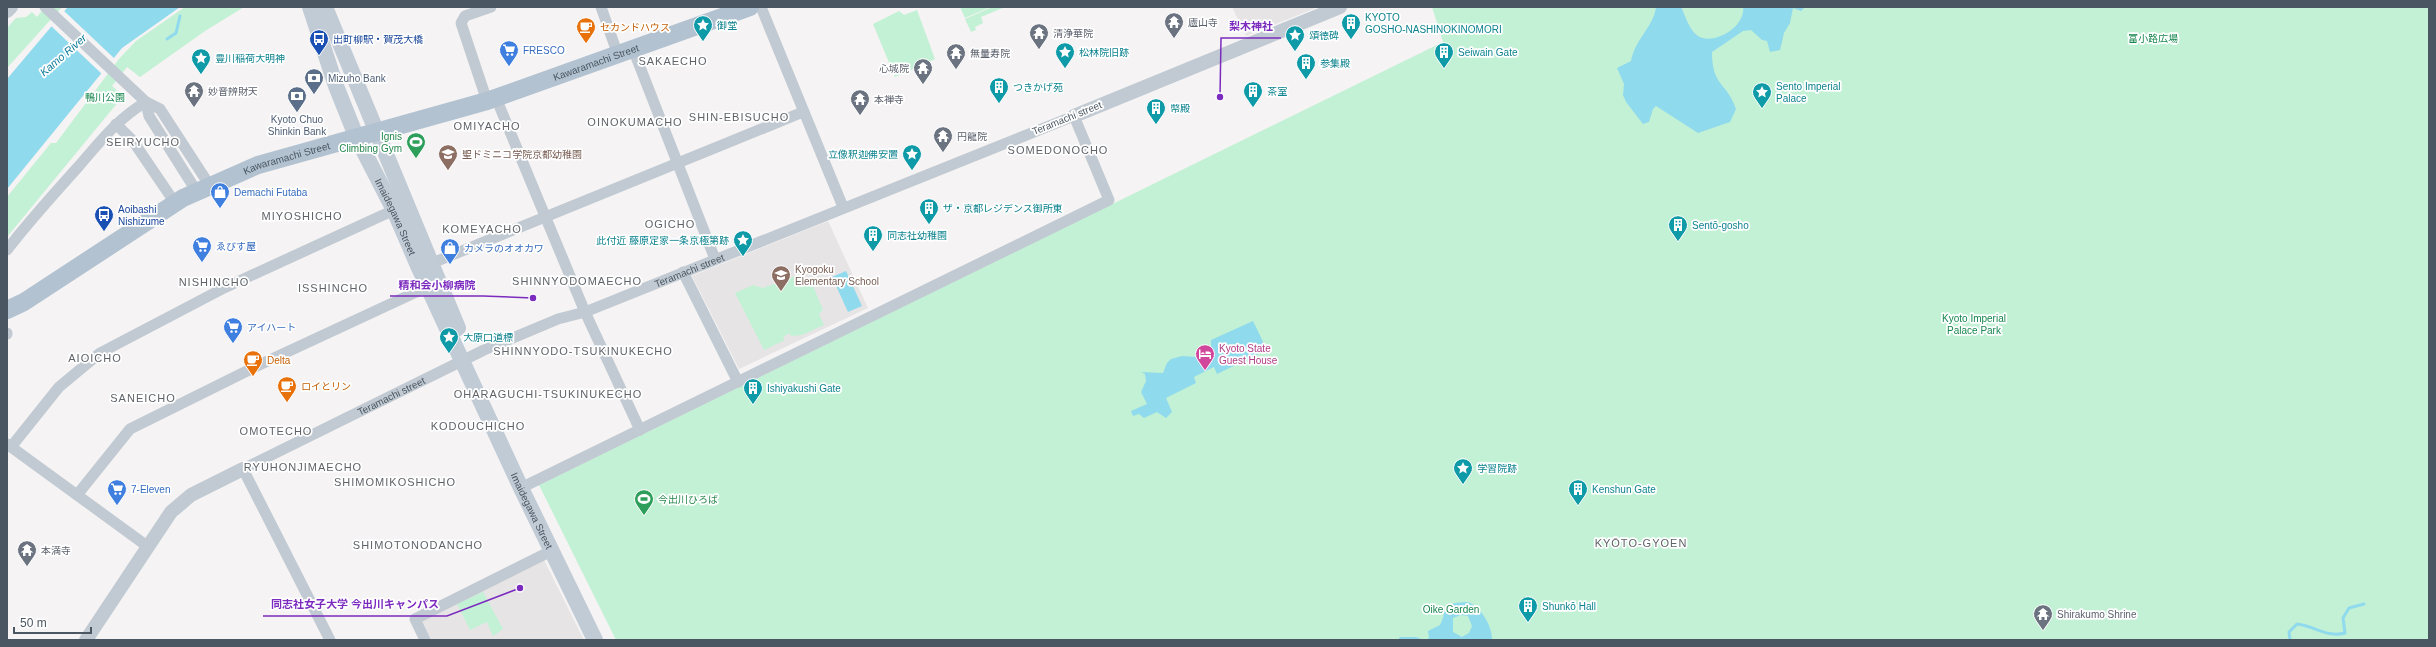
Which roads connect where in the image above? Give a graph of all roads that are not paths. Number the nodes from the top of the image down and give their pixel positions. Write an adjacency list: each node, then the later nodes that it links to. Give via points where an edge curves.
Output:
1 (11, 7): 10 (street)
2 (45, 7): 13 (street)
3 (310, 7): 18 (main road, Imaidegawa Street, via 336,86)
4 (325, 7): 17 (main road, Imaidegawa Street)
5 (491, 7): 12 (street, via 465,16 461,23)
6 (601, 7): 11 (street)
7 (750, 7): 11 (main road, Kawaramachi Street)
8 (761, 7): 14 (street)
9 (1340, 7): 15 (street, Teramachi street)
10 (7, 11)
11 (625, 52): 12 (main road, Kawaramachi Street); 19 (street)
12 (492, 100): 17 (main road, Kawaramachi Street); 24 (street)
13 (146, 102): 16 (street); 20 (street, via 149,116)
14 (803, 112): 19 (street); 22 (street)
15 (1074, 116): 22 (street, Teramachi street); 33 (street, via 1109,200)
16 (116, 124): 21 (street, via 133,141); 25 (street, via 57,189)
17 (375, 131): 18 (main road, Kawaramachi Street); 27 (main road, Imaidegawa Street)
18 (356, 136): 20 (main road, Kawaramachi Street, via 258,165); 23 (main road, Imaidegawa Street)
19 (677, 162): 24 (street); 26 (street)
20 (204, 189): 21 (main road, Kawaramachi Street)
21 (175, 203): 30 (main road, Kawaramachi Street, via 24,302)
22 (843, 207): 26 (street, Teramachi street)
23 (394, 210): 27 (main road, Imaidegawa Street); 35 (street, via 224,288 100,353 59,387)
24 (545, 217): 27 (street); 31 (street)
25 (7, 250)
26 (715, 259): 28 (street, Teramachi street)
27 (425, 266): 29 (main road, Imaidegawa Street); 32 (main road, Imaidegawa Street)
28 (683, 272): 31 (street, Teramachi street); 33 (street)
29 (427, 287): 32 (main road, Imaidegawa Street); 38 (street, via 258,365 130,430)
30 (7, 310)
31 (584, 312): 32 (street, Teramachi street, via 558,319); 34 (street)
32 (466, 360): 36 (street, Teramachi street); 37 (main road, Imaidegawa Street); 40 (main road, Imaidegawa Street)
33 (738, 382): 34 (street)
34 (640, 430): 37 (street)
35 (9, 445): 38 (street)
36 (242, 469): 39 (street, Teramachi street, via 180,503); 42 (street)
37 (529, 484): 45 (main road, Imaidegawa Street)
38 (77, 495): 39 (street)
39 (147, 546): 41 (street, Teramachi street)
40 (551, 551): 43 (street, via 415,619); 44 (main road, Imaidegawa Street)
41 (86, 640)
42 (330, 640)
43 (425, 640)
44 (595, 640)
45 (605, 640)

